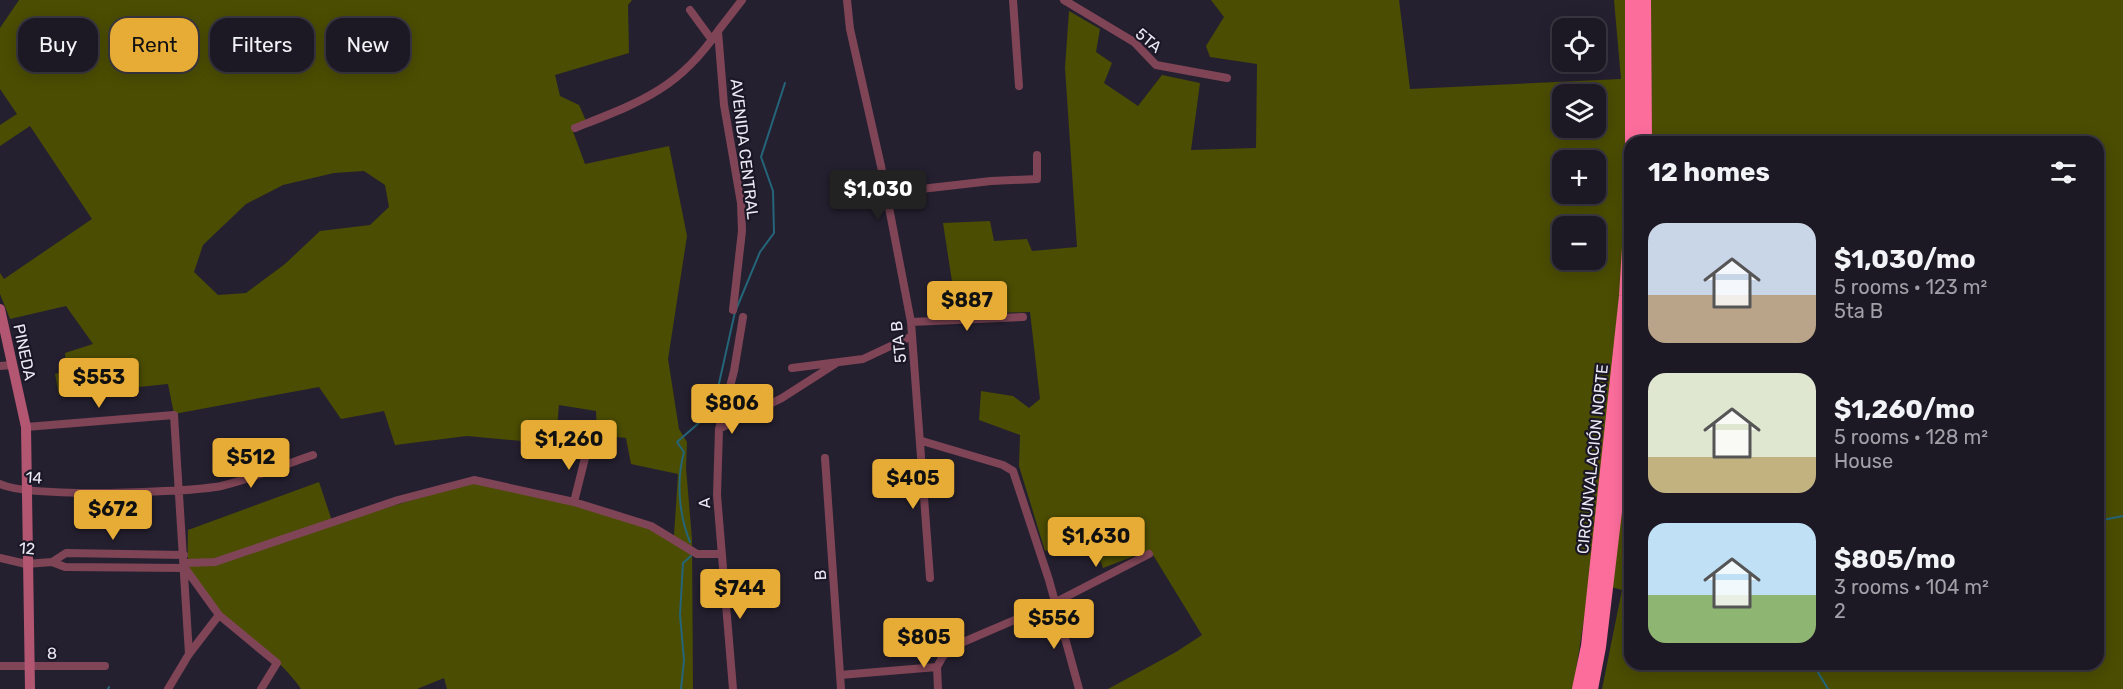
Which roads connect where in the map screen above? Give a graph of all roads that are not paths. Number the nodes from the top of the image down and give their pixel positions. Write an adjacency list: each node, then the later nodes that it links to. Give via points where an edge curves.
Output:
1 (742, 0): 8 (street)
2 (847, 0): 16 (street, 5TA B)
3 (1013, 0): 11 (street)
4 (1064, 0): 10 (street, 5TA, via 1134,42 1156,64)
5 (1632, 0): 13 (highway)
6 (1644, 0): 14 (highway)
7 (690, 10): 9 (street)
8 (718, 31): 9 (street); 18 (street, AVENIDA CENTRAL, via 724,105 741,202 742,231)
9 (712, 40): 12 (street, via 686,71 651,97)
10 (1227, 78)
11 (1019, 86)
12 (575, 128)
13 (1632, 136)
14 (1645, 136)
15 (1037, 155): 16 (street, via 1037,179)
16 (886, 193): 22 (street, 5TA B)
17 (0, 309): 25 (street, PINEDA)
18 (733, 310)
19 (1624, 314): 61 (highway, CIRCUNVALACIÓN NORTE)
20 (743, 317): 29 (street, A)
21 (1023, 317): 22 (street)
22 (911, 322): 23 (street, 5TA B)
23 (912, 336): 24 (street, via 863,359); 31 (street, 5TA B)
24 (835, 364): 27 (street); 29 (street, via 782,398)
25 (13, 365): 26 (street); 28 (street, PINEDA)
26 (0, 366)
27 (792, 368)
28 (26, 427): 36 (street, PINEDA); 37 (street, via 174,415)
29 (719, 429): 39 (street, A, via 717,495)
30 (1624, 436): 62 (highway, CIRCUNVALACIÓN NORTE)
31 (922, 441): 45 (street, 5TA B); 46 (street, via 1013,471)
32 (588, 446): 38 (street)
33 (313, 455): 37 (street, 14, via 221,486)
34 (825, 458): 53 (street, B)
35 (0, 484): 36 (street, 14)
36 (28, 491): 37 (street, 14); 44 (street, PINEDA)
37 (181, 491): 43 (street)
38 (574, 502): 39 (street, via 651,526 697,554); 43 (street, via 474,480 398,500 215,562)
39 (722, 554): 57 (street, A)
40 (1149, 554): 46 (street)
41 (0, 558): 44 (street, 12)
42 (52, 562): 43 (street, 12, via 65,567); 43 (street, 12, via 66,553); 44 (street, 12)
43 (185, 562): 47 (street); 48 (street)
44 (26, 564): 51 (street, PINEDA)
45 (930, 578)
46 (1054, 603): 52 (street, via 961,643 943,656); 60 (street)
47 (219, 615): 48 (street); 56 (street, via 277,663)
48 (189, 654): 55 (street)
49 (0, 666): 51 (street, 8)
50 (105, 666): 51 (street, 8)
51 (29, 667): 54 (street, PINEDA)
52 (937, 667): 53 (street); 59 (street)
53 (840, 675): 58 (street, B)
54 (30, 689)
55 (168, 689)
56 (261, 689)
57 (733, 689)
58 (841, 689)
59 (938, 689)
60 (1079, 689)
61 (1580, 689)
62 (1591, 689)

